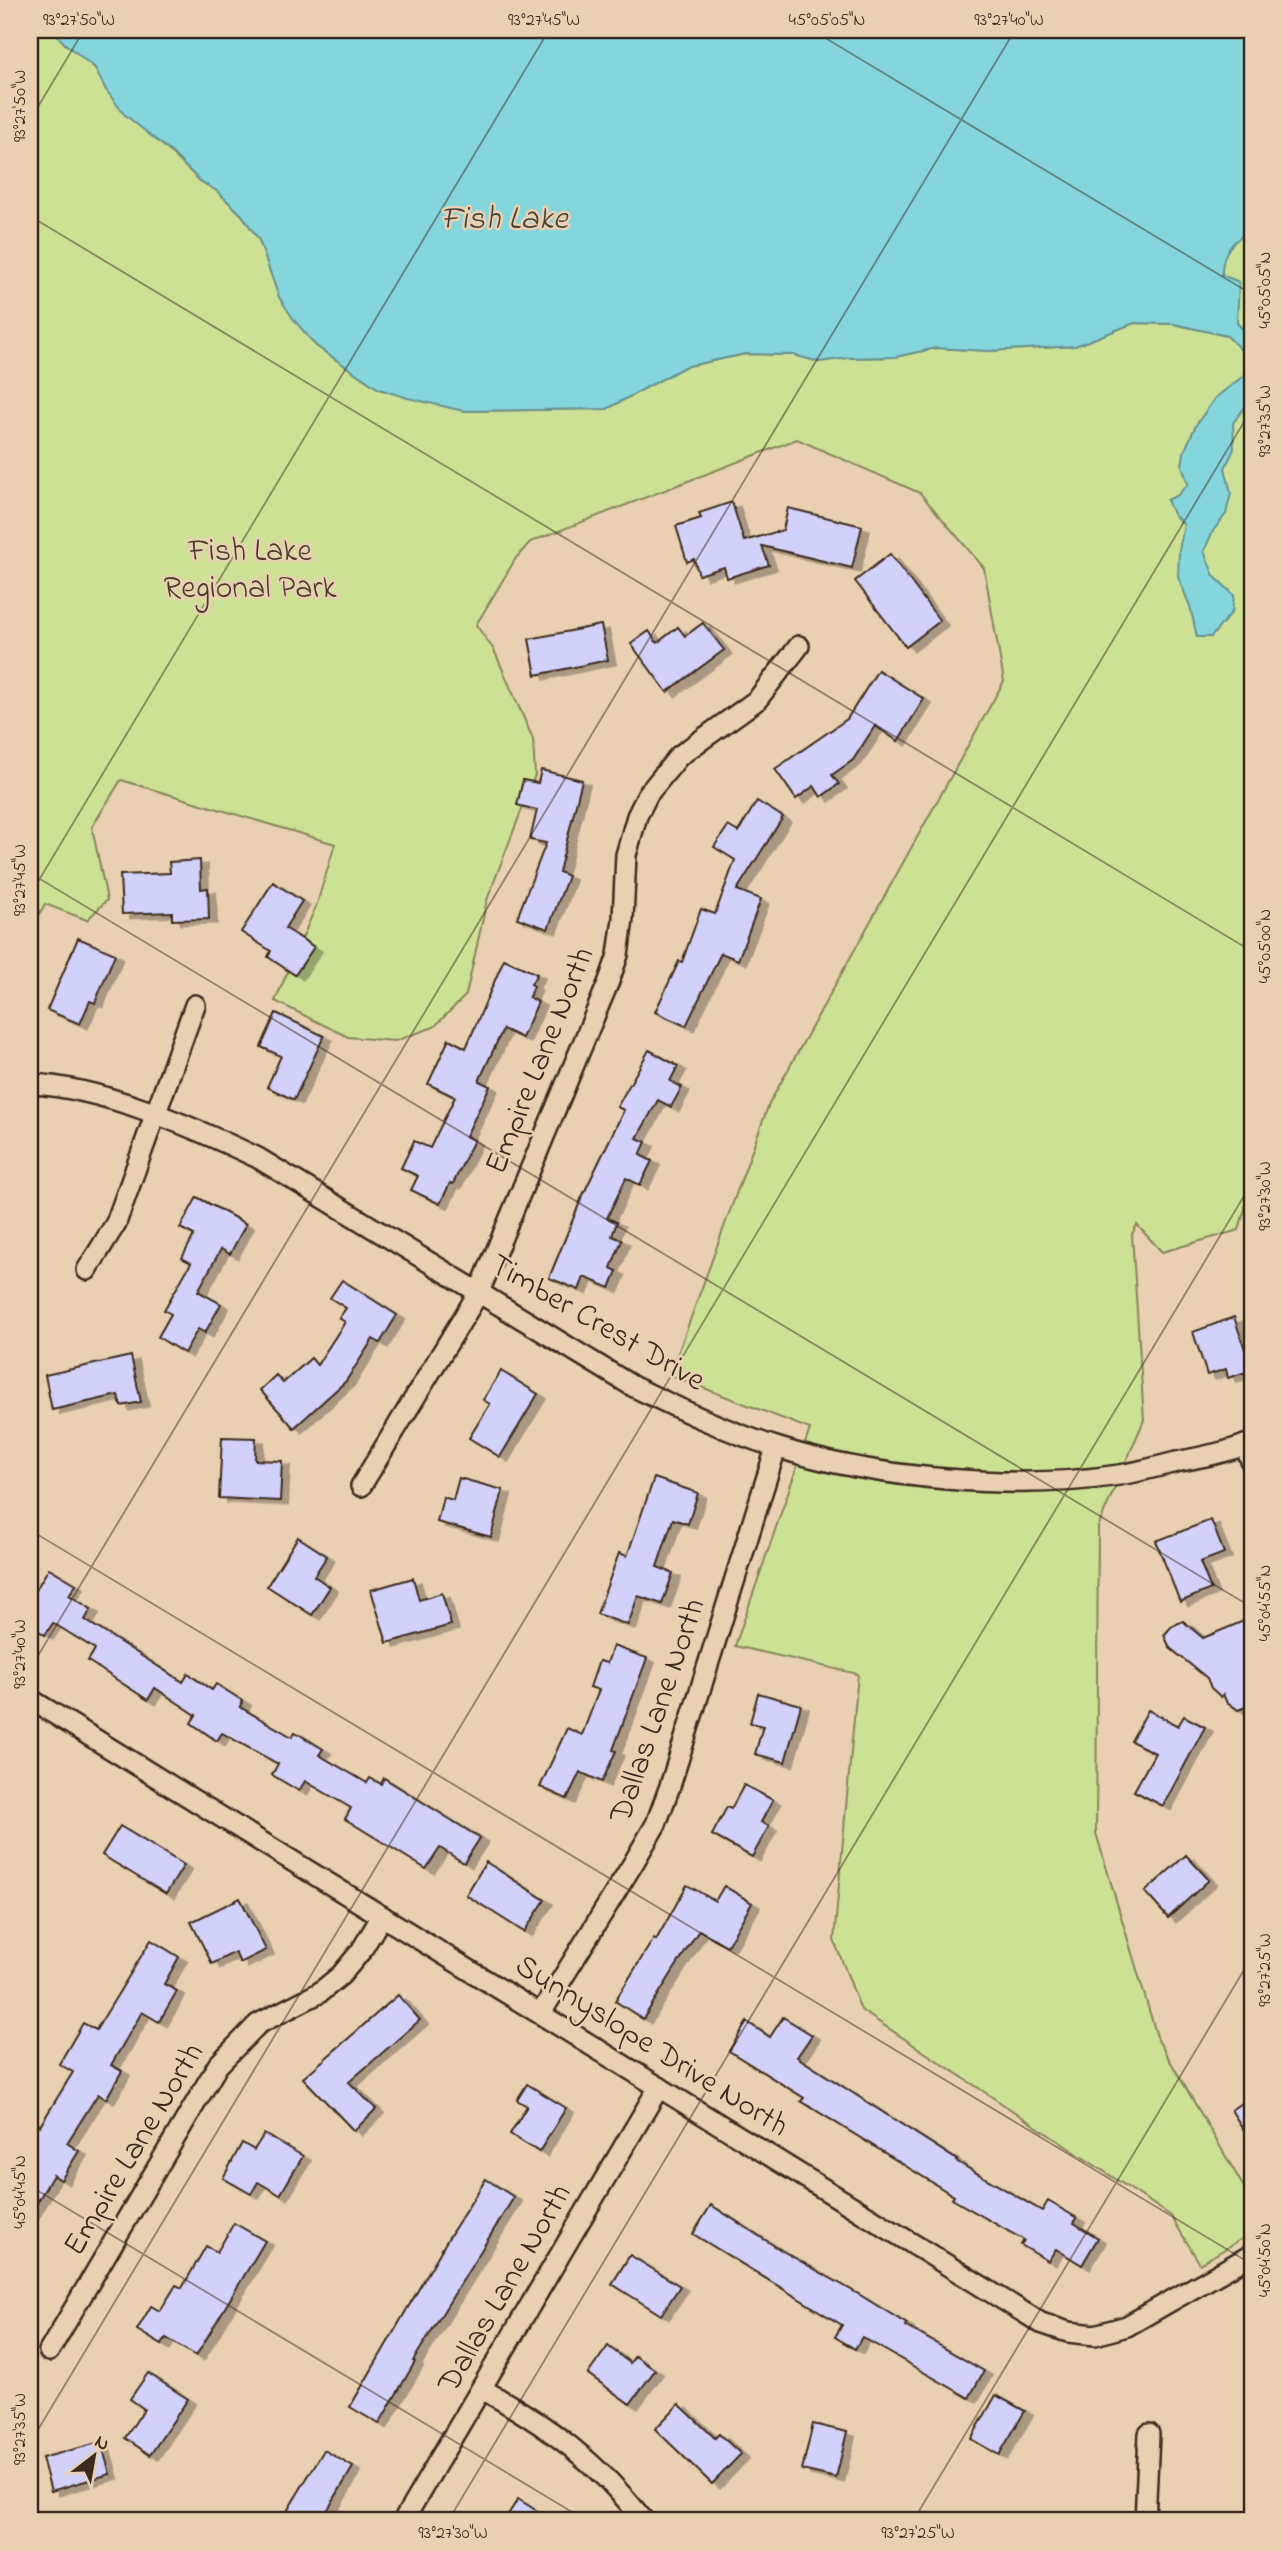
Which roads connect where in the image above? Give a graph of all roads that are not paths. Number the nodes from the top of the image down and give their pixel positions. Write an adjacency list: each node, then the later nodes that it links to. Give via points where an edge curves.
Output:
1 (799, 646): 6 (street, Empire Lane North, via 757,700 679,756 648,794 637,816 626,855 618,956)
2 (195, 1005): 4 (street)
3 (30, 1084): 4 (street, Timber Crest Drive, via 113,1100)
4 (156, 1115): 5 (street, via 116,1223); 6 (street, Timber Crest Drive, via 258,1158)
5 (87, 1270)
6 (479, 1292): 8 (street, Timber Crest Drive, via 634,1387); 10 (street, Empire Lane North)
7 (1249, 1444): 8 (street, Timber Crest Drive, via 1118,1475 1022,1482 937,1478 850,1466); 9 (street)
8 (776, 1448): 13 (street, Dallas Lane North, via 656,1824)
9 (1253, 1466)
10 (361, 1486)
11 (30, 1699): 12 (street, Sunnyslope Drive North)
12 (382, 1916): 13 (street, Sunnyslope Drive North); 16 (street, Empire Lane North, via 341,1975 318,1993 258,2024 218,2065)
13 (541, 2013): 14 (street, Sunnyslope Drive North)
14 (659, 2087): 15 (street, Sunnyslope Drive North, via 1041,2323 1068,2332 1095,2335 1127,2326); 17 (street, Dallas Lane North)
15 (1253, 2254)
16 (49, 2351)
17 (482, 2389): 19 (street, Dallas Lane North); 20 (street, via 577,2450)
18 (1149, 2434): 21 (street)
19 (403, 2521)
20 (644, 2521)
21 (1146, 2521)

